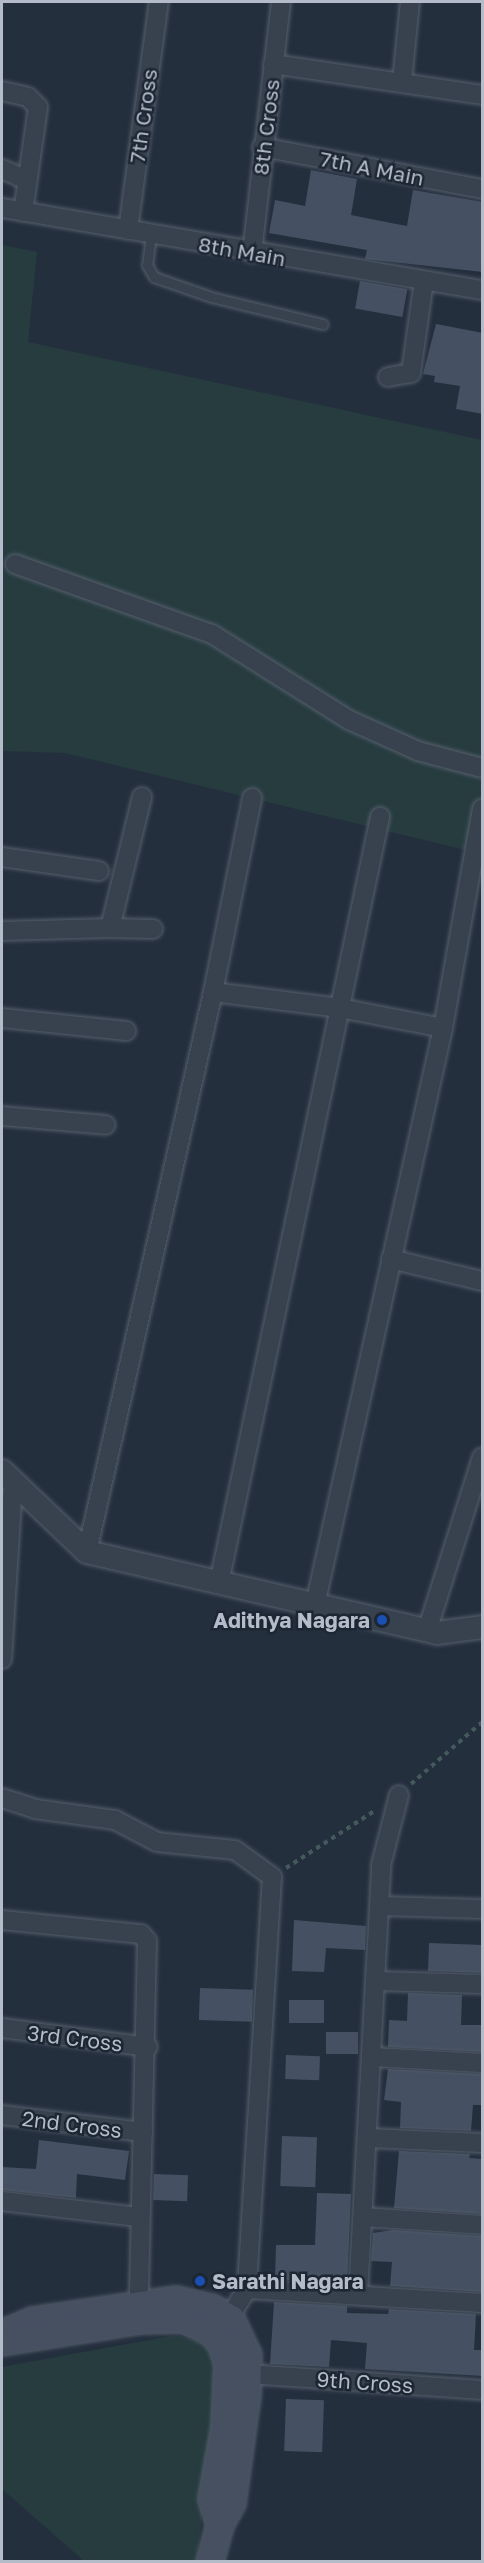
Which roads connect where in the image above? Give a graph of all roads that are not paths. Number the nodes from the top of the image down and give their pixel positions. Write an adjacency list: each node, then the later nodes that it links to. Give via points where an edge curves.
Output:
1 (159, 2): 14 (street, 7th Cross)
2 (281, 2): 4 (street, 8th Cross)
3 (410, 2): 5 (street)
4 (273, 64): 5 (street); 8 (street, 8th Cross)
5 (402, 82): 7 (street)
6 (2, 91): 10 (street, via 28,97 38,107)
7 (483, 94)
8 (262, 147): 11 (street, 7th A Main); 16 (street, 8th Cross)
9 (2, 169): 10 (street)
10 (27, 180): 13 (street)
11 (483, 189)
12 (2, 208): 13 (street, 8th Main)
13 (22, 212): 14 (street, 8th Main)
14 (128, 230): 15 (street, 8th Main)
15 (151, 234): 16 (street, 8th Main); 19 (lane, via 147,265 154,277 211,297)
16 (252, 253): 17 (street, 8th Main)
17 (424, 281): 18 (street, 8th Main); 20 (street, via 411,373)
18 (483, 290)
19 (323, 324)
20 (388, 376)
21 (15, 564): 22 (street, via 212,634 350,720 418,751)
22 (483, 768)
23 (142, 797): 29 (street)
24 (252, 798): 32 (street)
25 (483, 808): 35 (street)
26 (380, 818): 33 (street)
27 (2, 857): 28 (street)
28 (99, 871)
29 (110, 928): 30 (street); 31 (street)
30 (153, 929)
31 (2, 931)
32 (213, 993): 33 (street); 43 (street)
33 (340, 1008): 35 (street); 44 (street)
34 (2, 1018): 36 (street)
35 (443, 1028): 39 (street)
36 (126, 1031)
37 (2, 1116): 38 (street)
38 (106, 1125)
39 (391, 1259): 40 (street); 45 (street)
40 (483, 1281)
41 (483, 1458): 47 (street)
42 (7, 1477): 43 (street); 48 (street)
43 (87, 1552): 44 (street)
44 (219, 1583): 45 (street)
45 (315, 1605): 47 (street)
46 (483, 1627): 47 (street)
47 (427, 1630)
48 (2, 1659)
49 (399, 1795): 51 (street, via 381,1864)
50 (2, 1798): 68 (street, via 35,1809 116,1820 157,1842 236,1850 272,1877)
51 (382, 1906): 52 (street); 54 (street)
52 (483, 1909)
53 (2, 1920): 57 (street, via 145,1936)
54 (377, 1981): 55 (street); 58 (street)
55 (483, 1984)
56 (2, 2028): 57 (street, 3rd Cross)
57 (148, 2047): 61 (street)
58 (373, 2057): 59 (street); 62 (street)
59 (483, 2063)
60 (2, 2115): 61 (street, 2nd Cross)
61 (143, 2132): 65 (street)
62 (368, 2138): 63 (street); 66 (street)
63 (483, 2143)
64 (2, 2201): 65 (street)
65 (138, 2217): 70 (street)
66 (363, 2217): 67 (street); 69 (street)
67 (483, 2225)
68 (247, 2289): 69 (street); 72 (street)
69 (358, 2295): 71 (street)
70 (139, 2302): 72 (main road, via 195,2302); 73 (main road, via 32,2321)
71 (483, 2303)
72 (223, 2327): 74 (main road, via 183,2319 141,2320); 75 (main road, via 248,2355); 77 (main road, via 228,2363 225,2427 213,2499)
73 (2, 2334)
74 (2, 2342)
75 (248, 2374): 76 (street, 9th Cross); 77 (main road, via 232,2503)
76 (483, 2390)
77 (220, 2525): 78 (main road)
78 (210, 2562)

